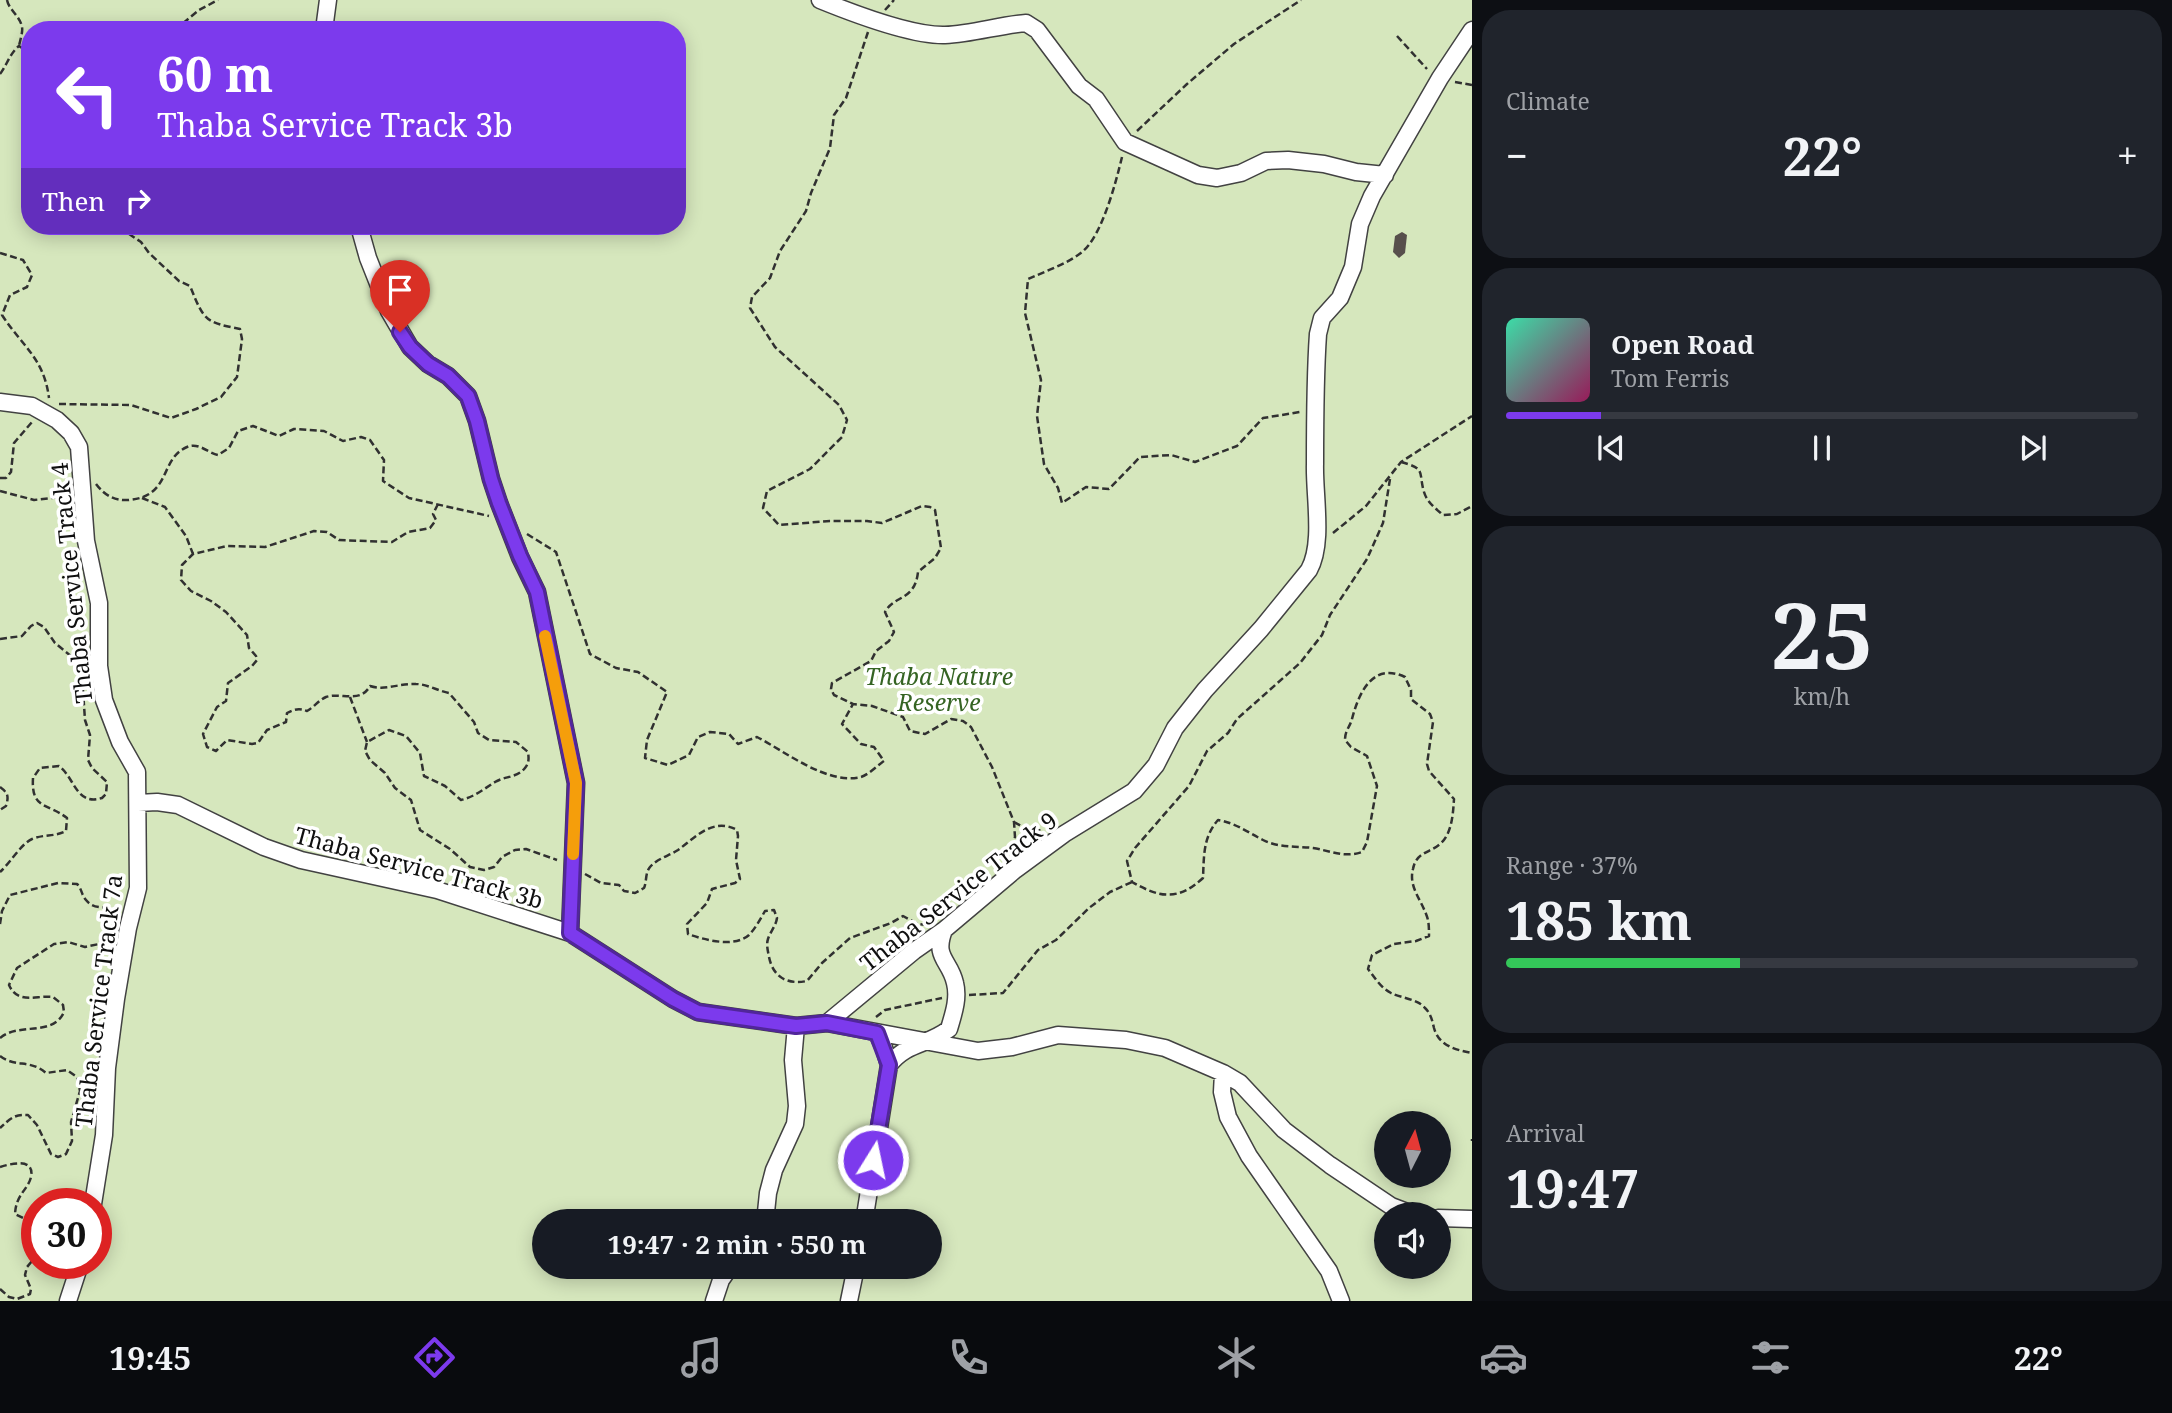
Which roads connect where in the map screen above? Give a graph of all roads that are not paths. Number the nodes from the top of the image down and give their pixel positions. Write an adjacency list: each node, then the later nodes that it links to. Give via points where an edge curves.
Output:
1 (328, 0): 3 (street)
2 (820, 0): 5 (street, via 905,29 941,35 1026,23 1037,30 1079,86 1096,99 1125,142 1198,175 1217,178 1266,161 1288,160)
3 (325, 21)
4 (1472, 30): 5 (street, Thaba Service Track 9)
5 (1385, 175): 9 (street, Thaba Service Track 9, via 1360,224 1347,283 1322,318 1318,334 1317,544 1309,570 1175,727 1156,765 1134,791 1064,834)
6 (362, 235): 10 (street, via 389,311 410,347 468,396 491,479 537,592 575,772)
7 (0, 402): 8 (street, Thaba Service Track 4, via 32,406 57,420 79,447 86,541 99,596 104,700 136,772)
8 (138, 803): 10 (street, Thaba Service Track 3b, via 178,805 290,857 437,890); 17 (street, Thaba Service Track 7a, via 138,888 116,999)
9 (944, 930): 11 (street, Thaba Service Track 9); 14 (street, via 940,953 955,979 956,995 949,1029)
10 (570, 933): 12 (street, Thaba Service Track 3b, via 698,1012)
11 (827, 1023): 12 (street, Thaba Service Track 3b); 13 (street, Thaba Service Track 3b)
12 (796, 1026): 19 (street, via 795,1124 774,1170)
13 (877, 1033): 14 (street, Thaba Service Track 3b); 15 (street)
14 (929, 1042): 15 (street, via 899,1052); 16 (street, Thaba Service Track 3b, via 978,1051 1058,1035 1105,1038 1165,1048)
15 (889, 1065): 20 (street)
16 (1223, 1073): 18 (street, Thaba Service Track 3b, via 1240,1083 1284,1130); 29 (street, via 1228,1117 1260,1173 1329,1271)
17 (96, 1188)
18 (1385, 1202)
19 (766, 1209)
20 (865, 1209)
21 (1451, 1218): 22 (street)
22 (1472, 1219)
23 (75, 1279): 26 (street)
24 (722, 1279): 27 (street)
25 (854, 1279): 28 (street)
26 (68, 1301)
27 (713, 1301)
28 (849, 1301)
29 (1341, 1301)

